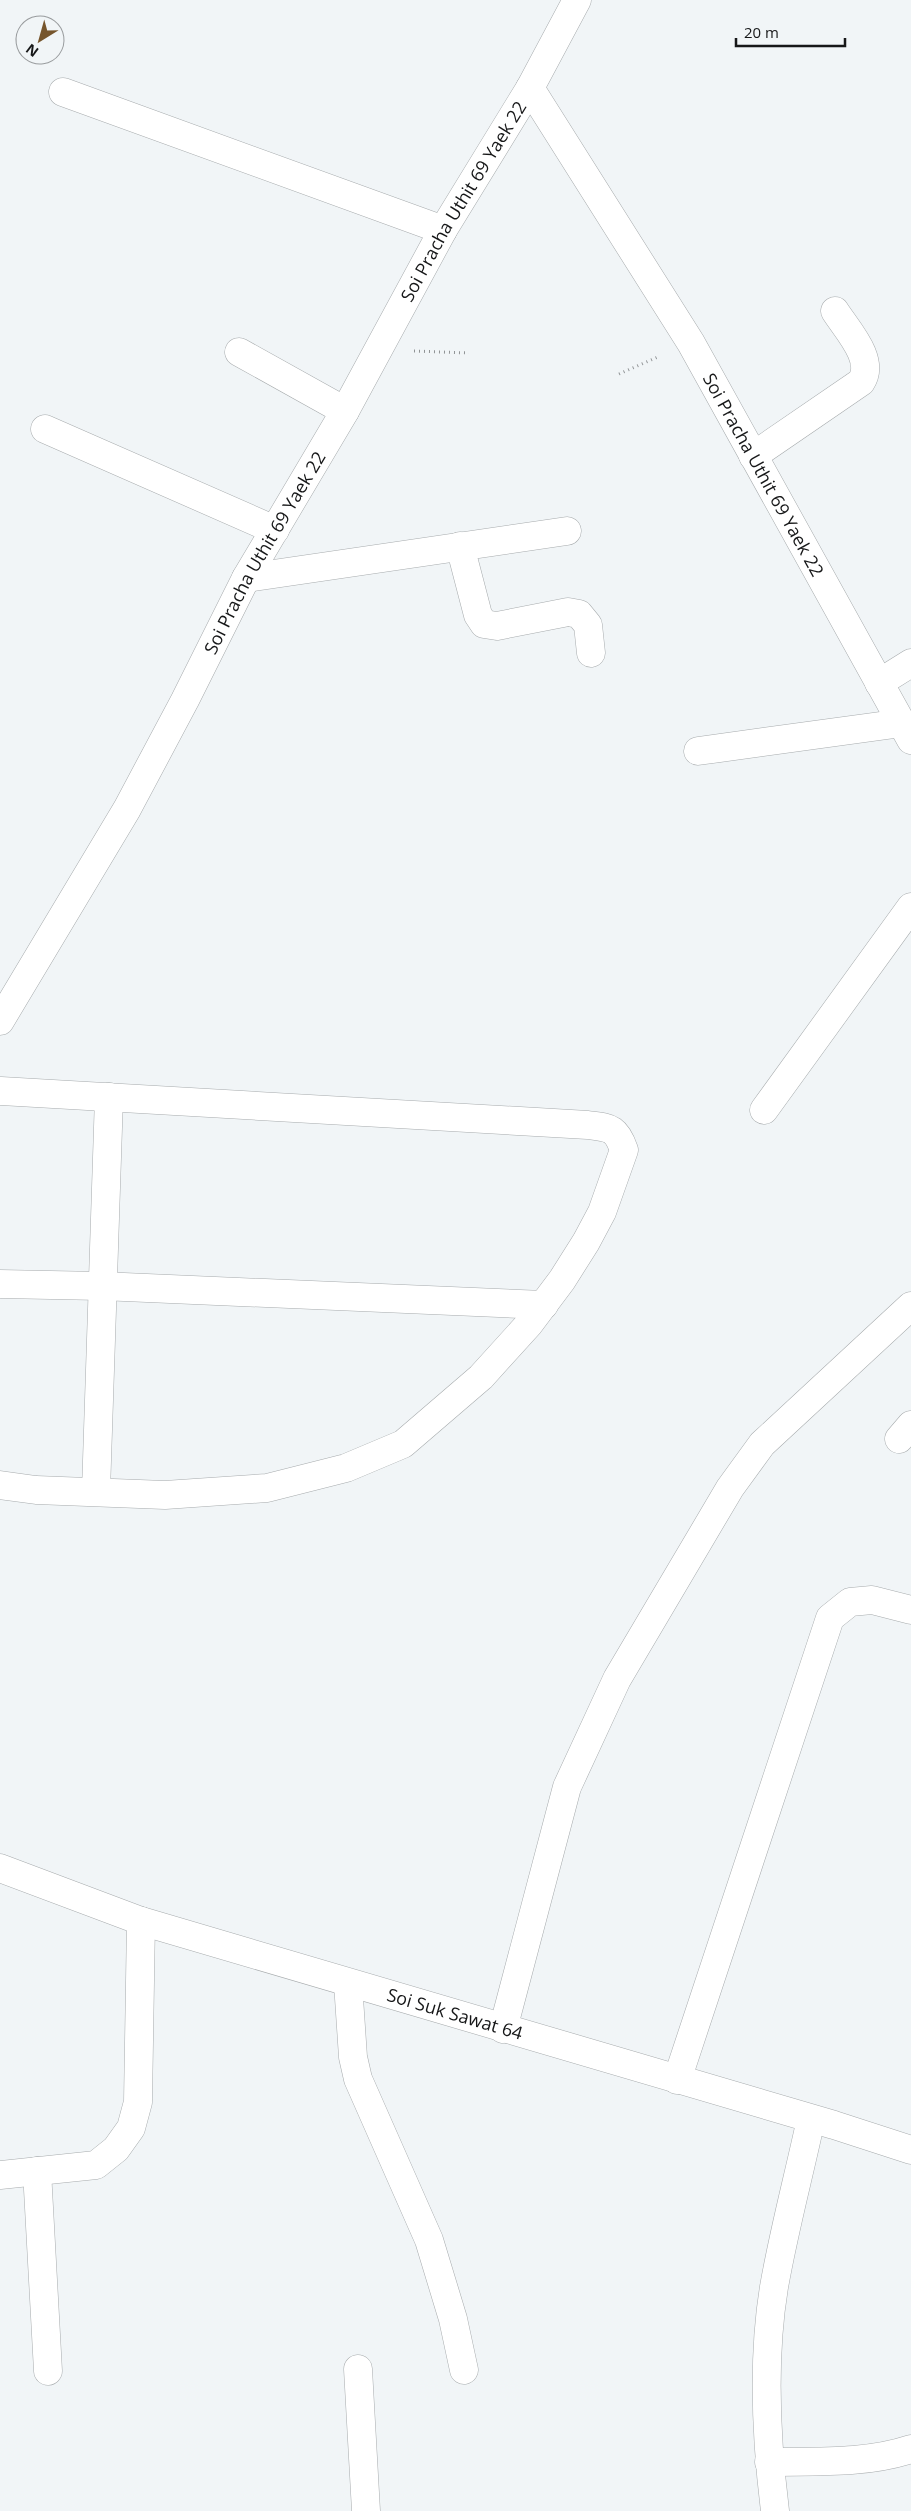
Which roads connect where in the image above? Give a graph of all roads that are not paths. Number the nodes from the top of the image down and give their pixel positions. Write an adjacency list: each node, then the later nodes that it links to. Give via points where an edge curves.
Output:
1 (566, 4): 2 (street, Soi Pracha Uthit 69 Yaek 22)
2 (530, 88): 4 (street, Soi Pracha Uthit 69 Yaek 22); 9 (street, Soi Pracha Uthit 69 Yaek 22, via 691,343)
3 (63, 92): 4 (street)
4 (443, 230): 7 (street, Soi Pracha Uthit 69 Yaek 22)
5 (835, 311): 9 (street, via 866,361 867,374 862,382)
6 (239, 352): 7 (street)
7 (345, 411): 10 (street, Soi Pracha Uthit 69 Yaek 22)
8 (45, 429): 10 (street)
9 (753, 456): 16 (street, Soi Pracha Uthit 69 Yaek 22)
10 (276, 530): 13 (street, Soi Pracha Uthit 69 Yaek 22)
11 (567, 530): 12 (street)
12 (460, 546): 13 (street); 14 (street, via 478,615 484,624 497,626 568,612 579,614 588,625)
13 (246, 578): 20 (street, Soi Pracha Uthit 69 Yaek 22, via 127,810)
14 (591, 653)
15 (911, 663): 16 (street)
16 (880, 683): 17 (street, Soi Pracha Uthit 69 Yaek 22)
17 (906, 731): 18 (street)
18 (698, 751)
19 (908, 919): 23 (street)
20 (0, 1021)
21 (2, 1091): 22 (street)
22 (109, 1098): 25 (street); 26 (street, via 610,1128 618,1133 623,1157 602,1212 586,1242)
23 (764, 1110)
24 (0, 1284): 25 (street)
25 (102, 1286): 26 (street); 29 (street)
26 (544, 1305): 29 (street, via 481,1377 403,1444 346,1468 267,1488 165,1495)
27 (911, 1306): 34 (street, via 762,1444 730,1488 617,1679 567,1787)
28 (0, 1484): 29 (street, via 36,1490)
29 (96, 1492)
30 (911, 1610): 35 (street, via 872,1600 850,1602 830,1618)
31 (0, 1868): 32 (street, Soi Suk Sawat 64)
32 (141, 1921): 33 (street, Soi Suk Sawat 64); 38 (street, via 138,2102 131,2128 116,2150 96,2165)
33 (348, 1983): 34 (street, Soi Suk Sawat 64); 41 (street, via 353,2057 358,2079 429,2240 453,2319)
34 (503, 2029): 35 (street, Soi Suk Sawat 64)
35 (677, 2080): 36 (street, Soi Suk Sawat 64)
36 (811, 2119): 37 (street, Soi Suk Sawat 64); 44 (street, via 774,2287 767,2364)
37 (911, 2150)
38 (37, 2171): 39 (street); 42 (street)
39 (0, 2175)
40 (358, 2370): 45 (street)
41 (464, 2370)
42 (48, 2371)
43 (911, 2449): 44 (street, via 893,2455 841,2461)
44 (769, 2462): 46 (street)
45 (366, 2511)
46 (775, 2511)

